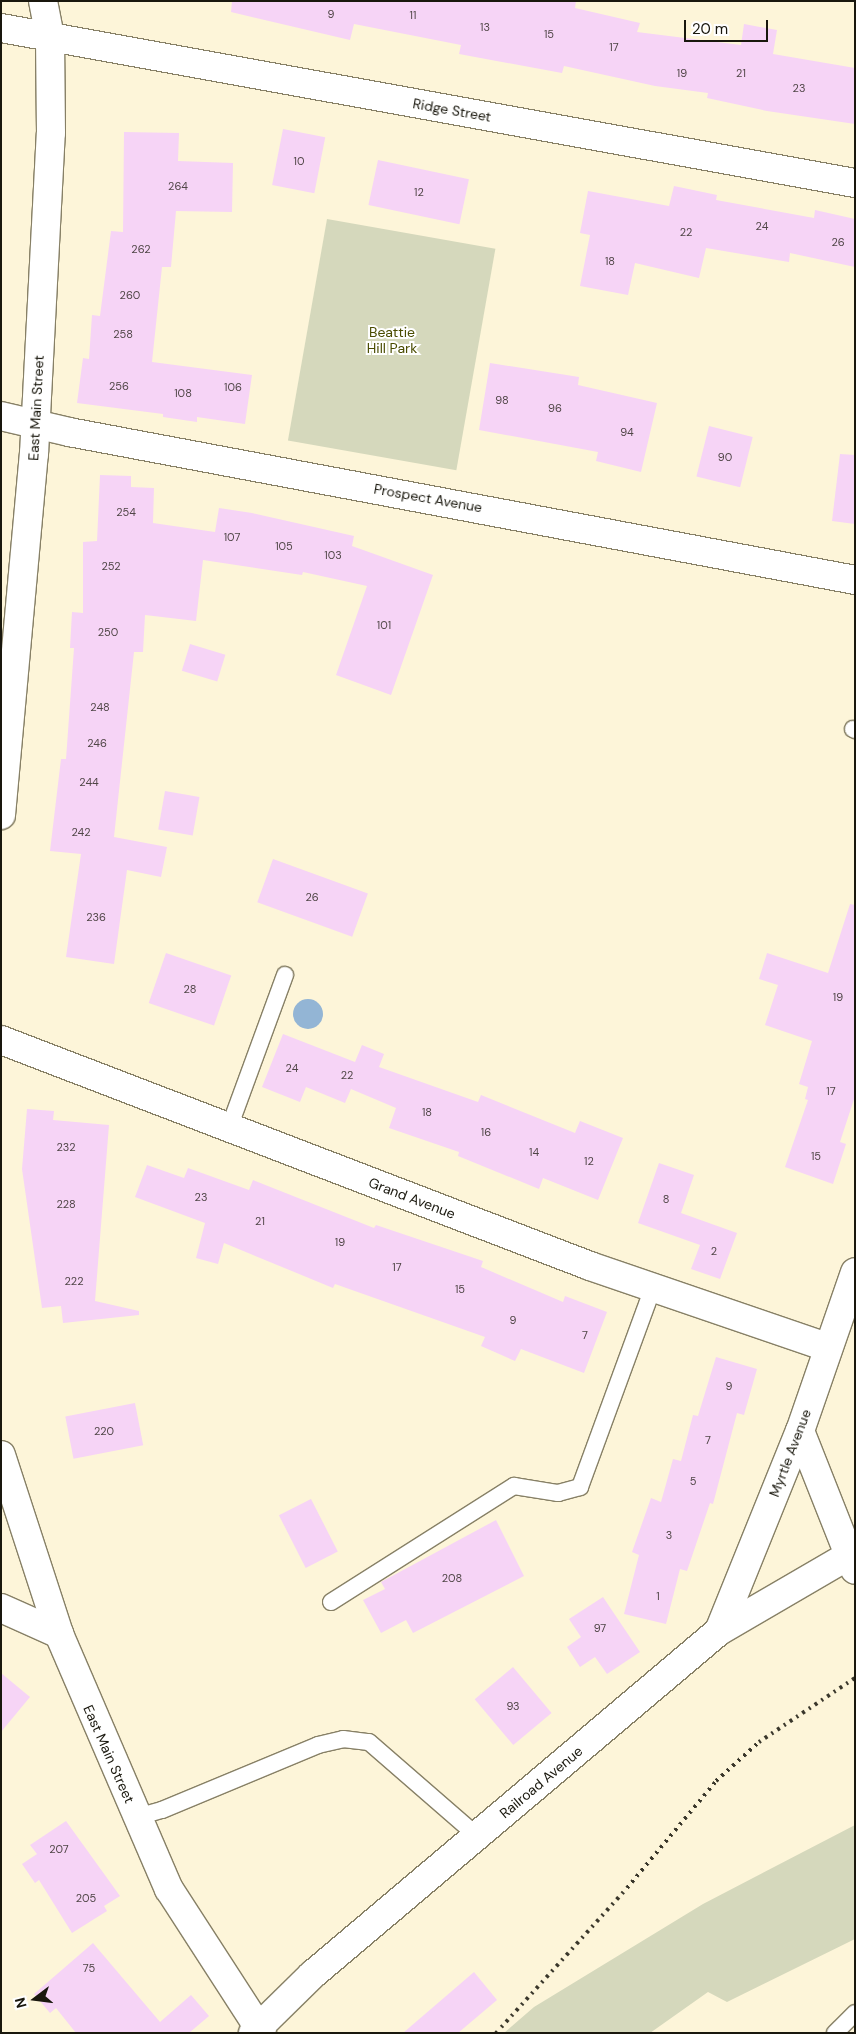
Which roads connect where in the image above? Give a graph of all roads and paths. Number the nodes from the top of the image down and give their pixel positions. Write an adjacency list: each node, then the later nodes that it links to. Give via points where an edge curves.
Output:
1 (43, 1): 3 (street, East Main Street)
2 (1, 28): 3 (street, Ridge Street)
3 (50, 37): 4 (street, Ridge Street); 6 (street, East Main Street, via 51,133)
4 (855, 183)
5 (1, 416): 6 (street, Prospect Avenue)
6 (35, 423): 7 (street, Prospect Avenue); 8 (street, East Main Street)
7 (855, 580)
8 (2, 804)
9 (285, 975): 11 (lane)
10 (1, 1040): 11 (street, Grand Avenue)
11 (229, 1128): 13 (street, Grand Avenue)
12 (855, 1272): 14 (street, Myrtle Avenue)
13 (653, 1288): 14 (street, Grand Avenue); 18 (lane, via 580,1487 558,1493 514,1486)
14 (827, 1347): 15 (street, Myrtle Avenue)
15 (800, 1431): 17 (street); 20 (street, Myrtle Avenue)
16 (1, 1455): 21 (street, East Main Street)
17 (852, 1559): 20 (street, Railroad Avenue)
18 (331, 1602)
19 (1, 1608): 21 (street)
20 (719, 1631): 23 (street, Railroad Avenue)
21 (59, 1634): 22 (street, East Main Street)
22 (137, 1817): 23 (lane, via 162,1810 318,1745 343,1739 368,1742); 25 (street, East Main Street, via 169,1889)
23 (476, 1836): 25 (street, Railroad Avenue, via 312,1975)
24 (855, 2013): 26 (lane)
25 (258, 2031)
26 (835, 2033)

